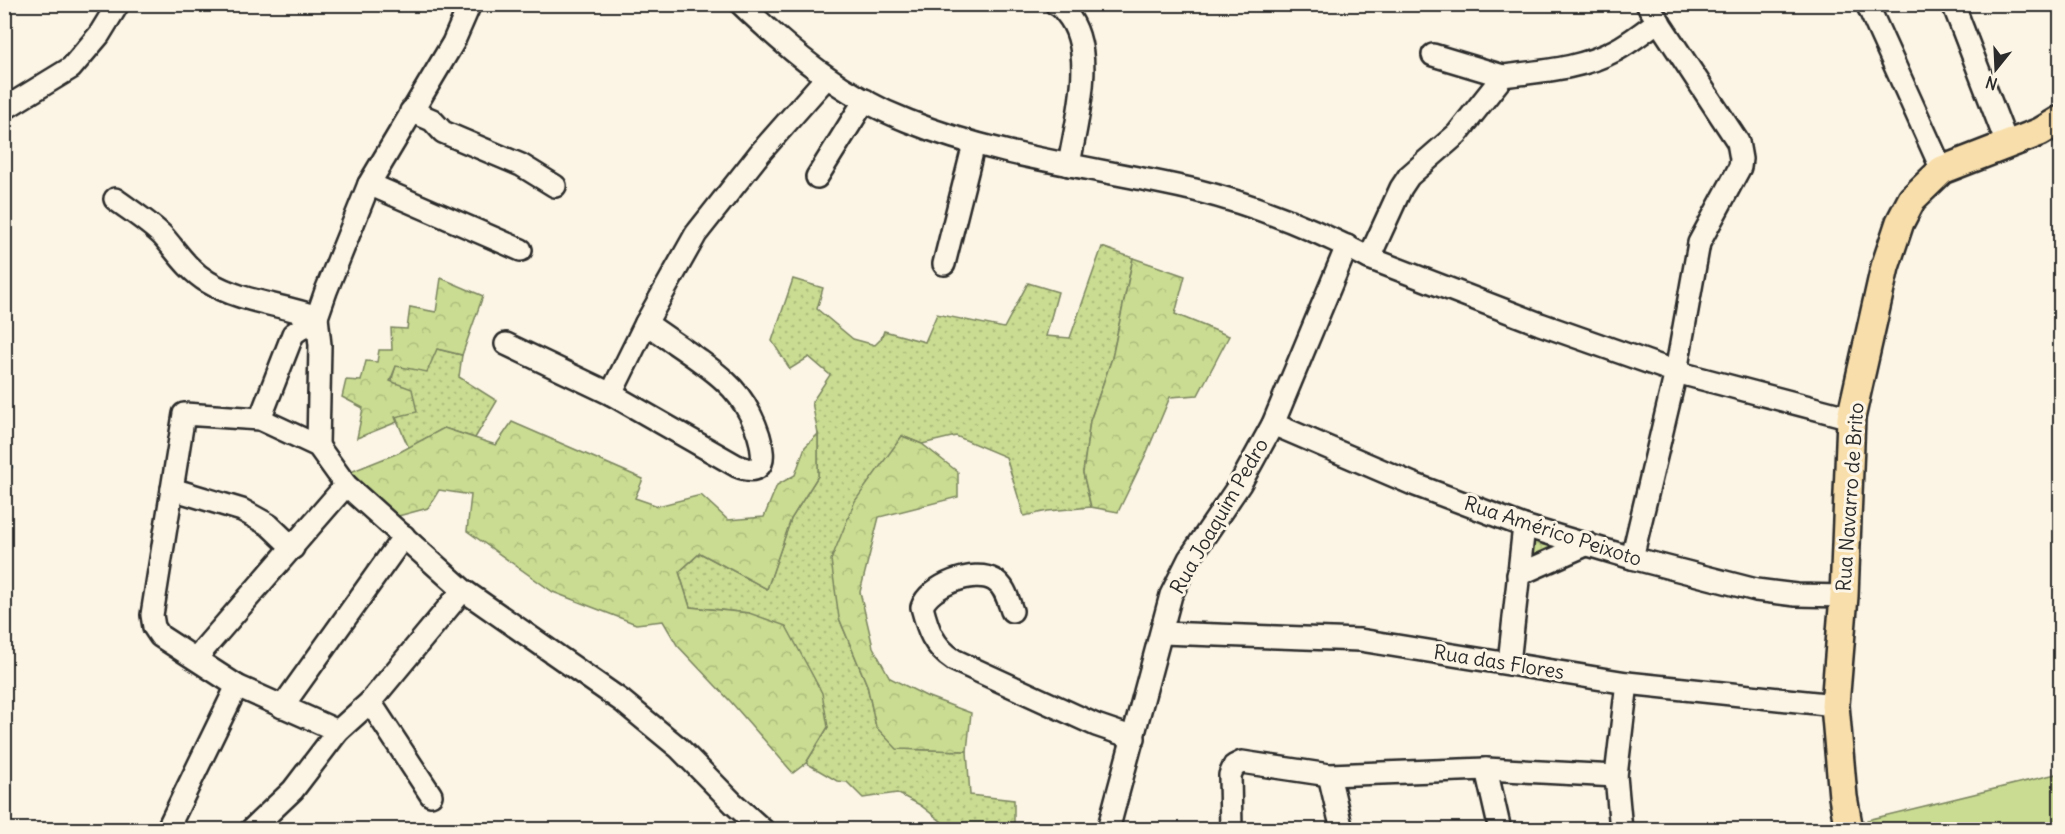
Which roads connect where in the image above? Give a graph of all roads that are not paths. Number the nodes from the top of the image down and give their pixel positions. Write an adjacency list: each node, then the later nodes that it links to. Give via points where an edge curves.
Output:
1 (118, 4): 12 (street, via 99,35 71,68)
2 (470, 4): 13 (street, via 453,43)
3 (741, 4): 10 (street)
4 (1867, 4): 18 (street)
5 (1953, 4): 16 (street)
6 (1060, 5): 17 (street, via 1073,21 1082,49 1083,79)
7 (1653, 13): 9 (street, via 1617,49 1597,59 1568,68); 30 (street, via 1738,142 1741,159 1699,243)
8 (1433, 55): 9 (street)
9 (1503, 76): 25 (street, via 1457,134 1409,177)
10 (826, 78): 11 (street); 28 (street, via 696,234)
11 (865, 100): 15 (street, via 907,121); 19 (street)
12 (4, 109)
13 (411, 111): 20 (street); 21 (street, via 432,120 443,132 521,165)
14 (2061, 120): 16 (main road, Rua Navarro de Brito)
15 (974, 144): 17 (street); 26 (street)
16 (2007, 144): 18 (main road, Rua Navarro de Brito)
17 (1069, 165): 23 (street, via 1195,190 1252,206)
18 (1942, 170): 32 (main road, Rua Navarro de Brito, via 1912,199 1892,242)
19 (817, 177)
20 (369, 184): 24 (street); 27 (street)
21 (555, 186)
22 (115, 199): 27 (street, via 161,234 190,269 208,282 255,302)
23 (1347, 246): 25 (street); 34 (street, Rua Joaquim Pedro)
24 (521, 250)
25 (1369, 258): 30 (street)
26 (944, 264)
27 (317, 317): 33 (street, via 293,334); 35 (street)
28 (646, 323): 31 (street); 31 (street, via 724,380 740,398 762,446 762,462 751,470 737,466)
29 (506, 344): 31 (street)
30 (1676, 372): 32 (street); 42 (street)
31 (611, 394)
32 (1851, 418): 45 (main road, Rua Navarro de Brito)
33 (260, 419): 35 (street); 37 (street, via 184,414)
34 (1274, 424): 38 (street, Rua Américo Peixoto, via 1413,484); 47 (street, Rua Joaquim Pedro, via 1240,484 1189,559 1171,595)
35 (318, 446): 36 (street)
36 (346, 485): 39 (street); 41 (street)
37 (172, 489): 41 (street, via 242,510 269,525); 48 (street, via 152,615 160,636)
38 (1524, 526): 40 (street, Rua Américo Peixoto); 43 (street)
39 (404, 536): 44 (street); 54 (street)
40 (1588, 544): 42 (street, Rua Américo Peixoto); 43 (street)
41 (293, 548): 48 (street)
42 (1632, 558): 45 (street, Rua Américo Peixoto, via 1774,594)
43 (1518, 575): 49 (street)
44 (463, 590): 52 (street); 63 (street, via 621,701 679,748)
45 (1844, 596): 53 (main road, Rua Navarro de Brito)
46 (1012, 611): 56 (street, via 1003,587 982,575 960,579 930,593 922,607 940,650 954,660 1096,725)
47 (1162, 633): 49 (street, Rua das Flores, via 1360,640); 56 (street, Rua Joaquim Pedro)
48 (196, 658): 51 (street)
49 (1509, 663): 50 (street, Rua das Flores)
50 (1627, 683): 53 (street, Rua das Flores); 59 (street)
51 (237, 686): 54 (street); 61 (street)
52 (370, 702): 55 (street); 60 (street)
53 (1835, 705): 69 (main road, Rua Navarro de Brito)
54 (282, 707): 55 (street)
55 (338, 731): 62 (street, via 292,790)
56 (1134, 738): 64 (street, Rua Joaquim Pedro)
57 (1486, 769): 58 (street); 59 (street); 67 (street)
58 (1329, 775): 65 (street, via 1242,762 1234,766 1230,775); 66 (street)
59 (1616, 776): 68 (street)
60 (431, 795)
61 (168, 828)
62 (251, 830)
63 (763, 830)
64 (1108, 830)
65 (1231, 830)
66 (1342, 830)
67 (1500, 830)
68 (1621, 830)
69 (1849, 830)

